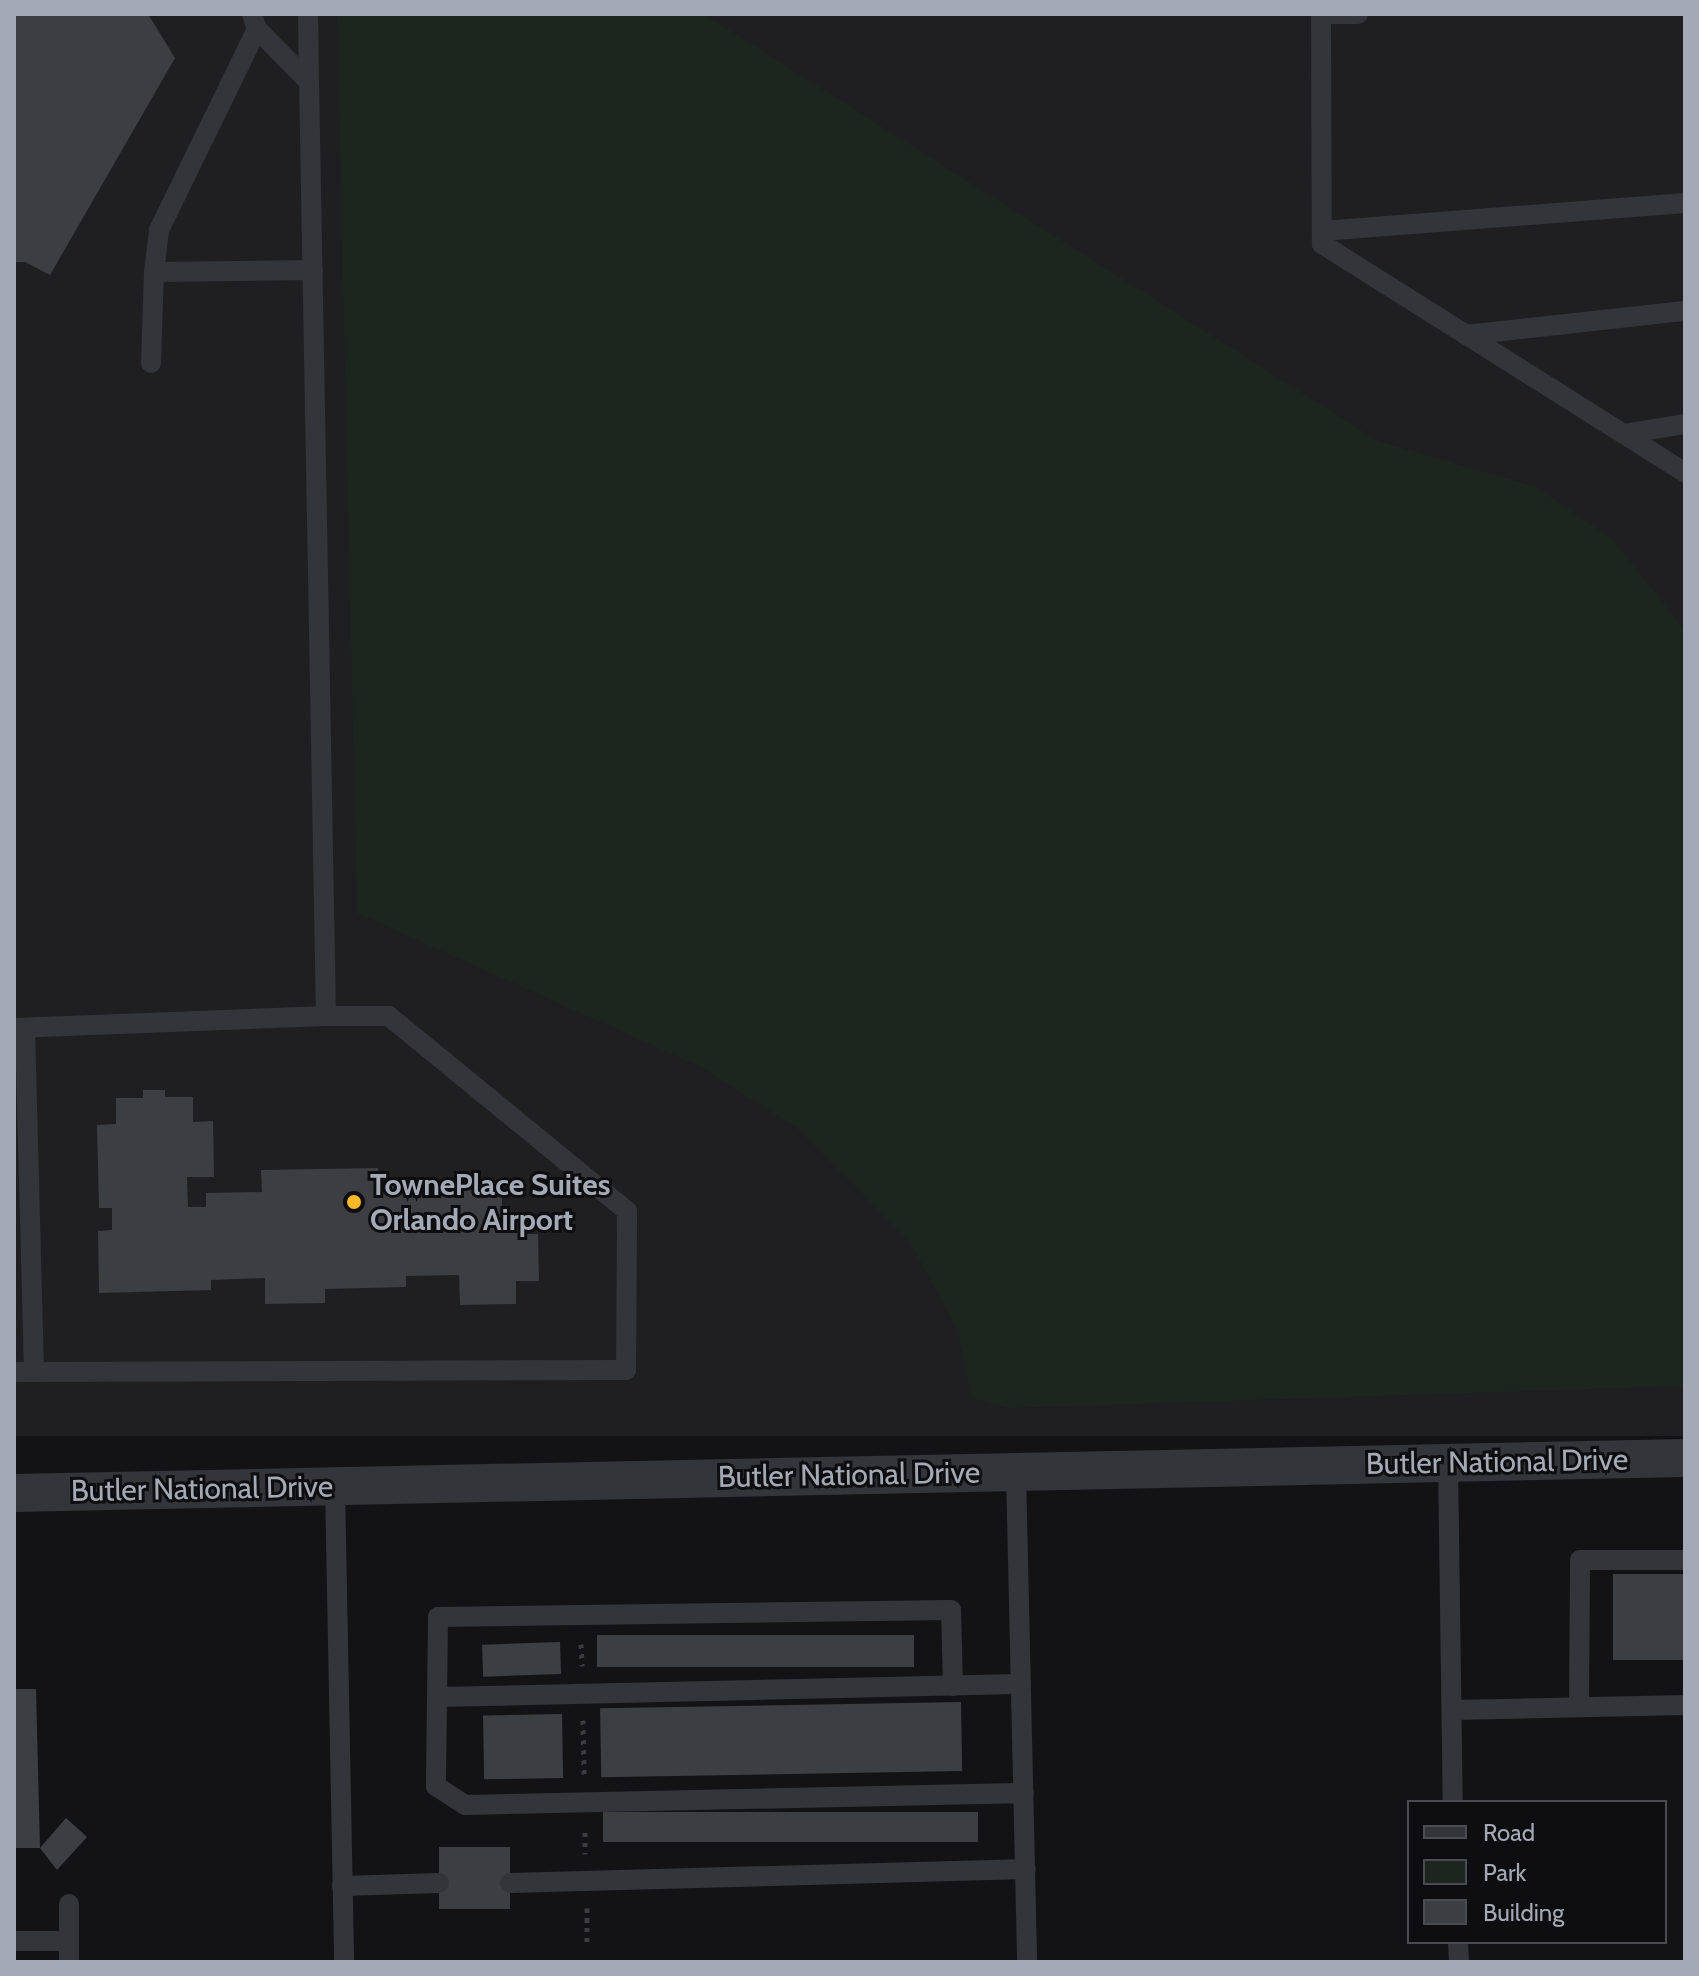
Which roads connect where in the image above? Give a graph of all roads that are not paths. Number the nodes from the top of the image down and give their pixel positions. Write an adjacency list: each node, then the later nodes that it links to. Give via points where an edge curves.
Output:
1 (308, 14): 5 (lane)
2 (1358, 14): 3 (lane); 7 (lane, via 1321,14)
3 (1369, 14)
4 (255, 21): 5 (lane); 9 (lane, via 159,230)
5 (309, 82): 8 (lane)
6 (1685, 203): 7 (lane)
7 (1322, 231): 11 (lane, via 1322,244)
8 (313, 270): 9 (lane); 16 (lane)
9 (154, 272): 12 (lane)
10 (1685, 311): 11 (lane)
11 (1466, 335): 14 (lane)
12 (151, 363)
13 (1685, 424): 14 (lane)
14 (1624, 434): 15 (lane)
15 (1685, 473)
16 (326, 1016): 17 (lane); 18 (lane, via 389,1016 627,1211 626,1370)
17 (20, 1028): 18 (lane)
18 (24, 1372)
19 (1685, 1458): 20 (street, Butler National Drive)
20 (1448, 1463): 21 (street, Butler National Drive); 30 (lane)
21 (1016, 1472): 22 (street, Butler National Drive); 25 (lane)
22 (335, 1486): 23 (street, Butler National Drive); 36 (lane)
23 (14, 1493)
24 (1685, 1560): 29 (lane, via 1580,1560)
25 (1021, 1684): 26 (lane); 31 (lane)
26 (953, 1686): 27 (lane); 27 (lane, via 951,1610 574,1614 438,1617)
27 (438, 1697): 31 (lane, via 436,1786 465,1805)
28 (1685, 1705): 29 (lane)
29 (1579, 1707): 30 (lane)
30 (1452, 1710): 32 (lane)
31 (1024, 1793): 33 (lane)
32 (1453, 1800)
33 (1026, 1869): 35 (lane); 42 (lane)
34 (439, 1883): 36 (lane)
35 (510, 1883)
36 (342, 1886): 41 (lane)
37 (69, 1904): 39 (lane)
38 (14, 1941): 39 (lane)
39 (68, 1941): 40 (lane)
40 (69, 1962)
41 (344, 1962)
42 (1027, 1962)

